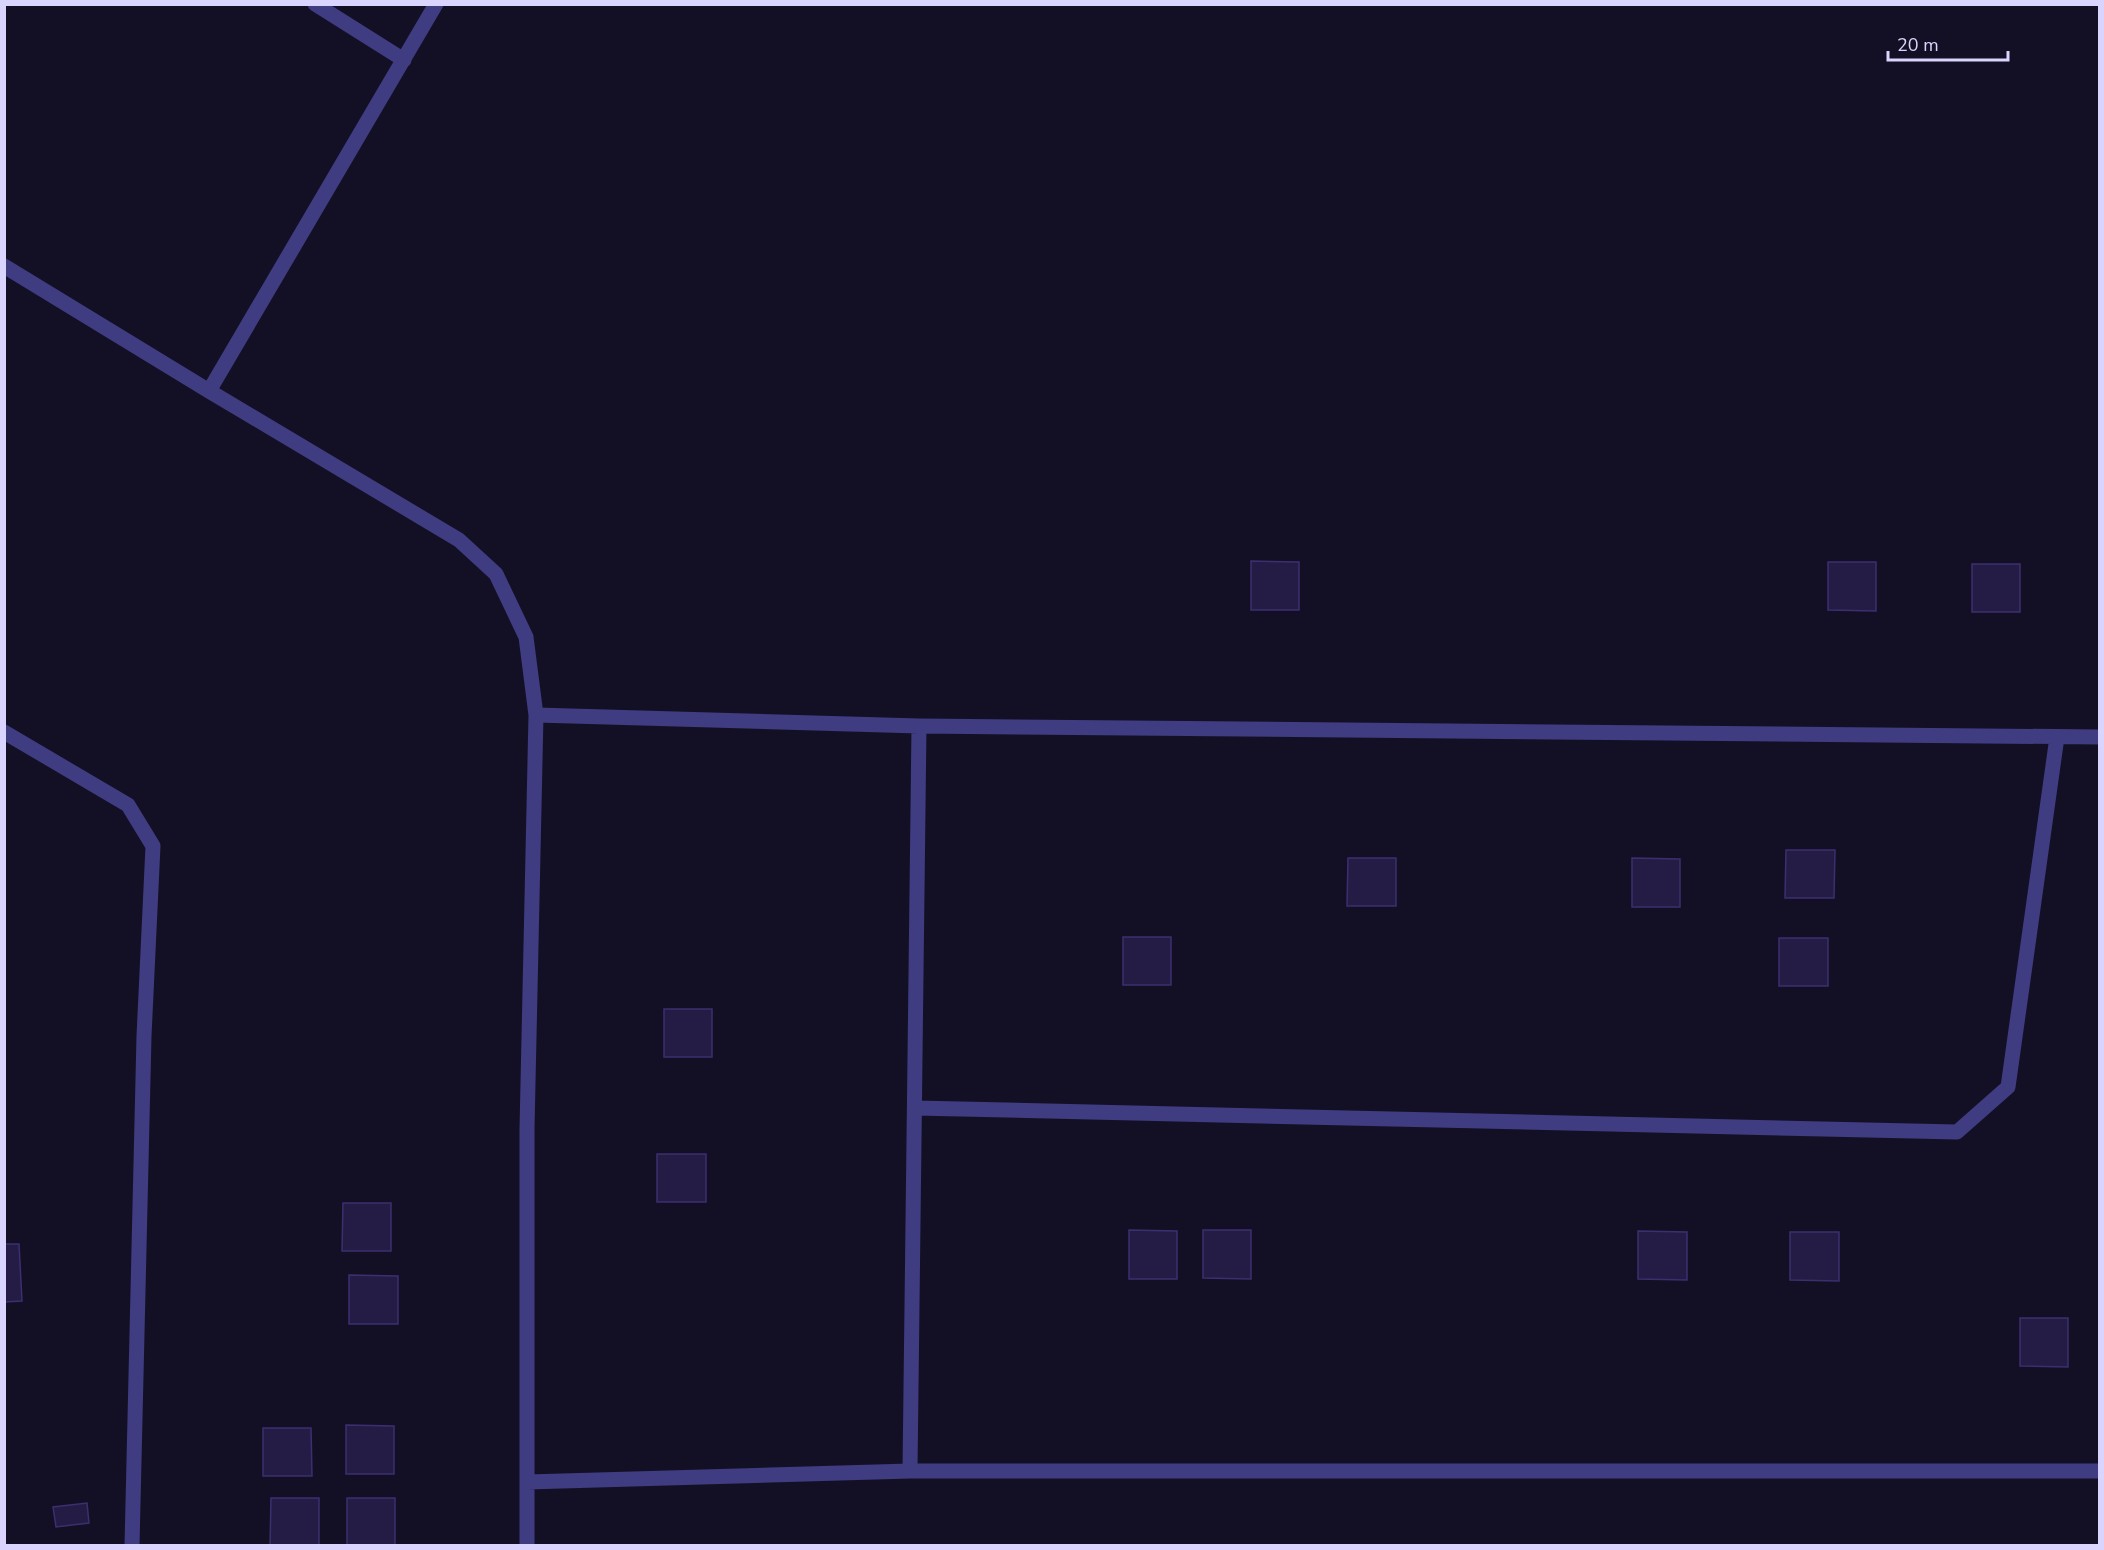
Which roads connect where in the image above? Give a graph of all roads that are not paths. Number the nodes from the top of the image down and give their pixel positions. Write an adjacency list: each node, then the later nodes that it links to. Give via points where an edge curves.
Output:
1 (315, 4): 3 (street)
2 (436, 4): 3 (street)
3 (404, 60): 5 (street)
4 (4, 266): 5 (street)
5 (209, 391): 6 (street, via 459,540 496,574 526,637)
6 (537, 715): 7 (street); 14 (street, via 527,1129)
7 (919, 726): 9 (street); 11 (street)
8 (4, 732): 15 (street, via 128,805 153,846 144,1036)
9 (2056, 737): 10 (street); 11 (street, via 2008,1087 1957,1132)
10 (2100, 737)
11 (915, 1108): 12 (street)
12 (910, 1471): 13 (street); 14 (street)
13 (2100, 1471)
14 (526, 1482): 16 (street)
15 (132, 1545)
16 (527, 1545)

